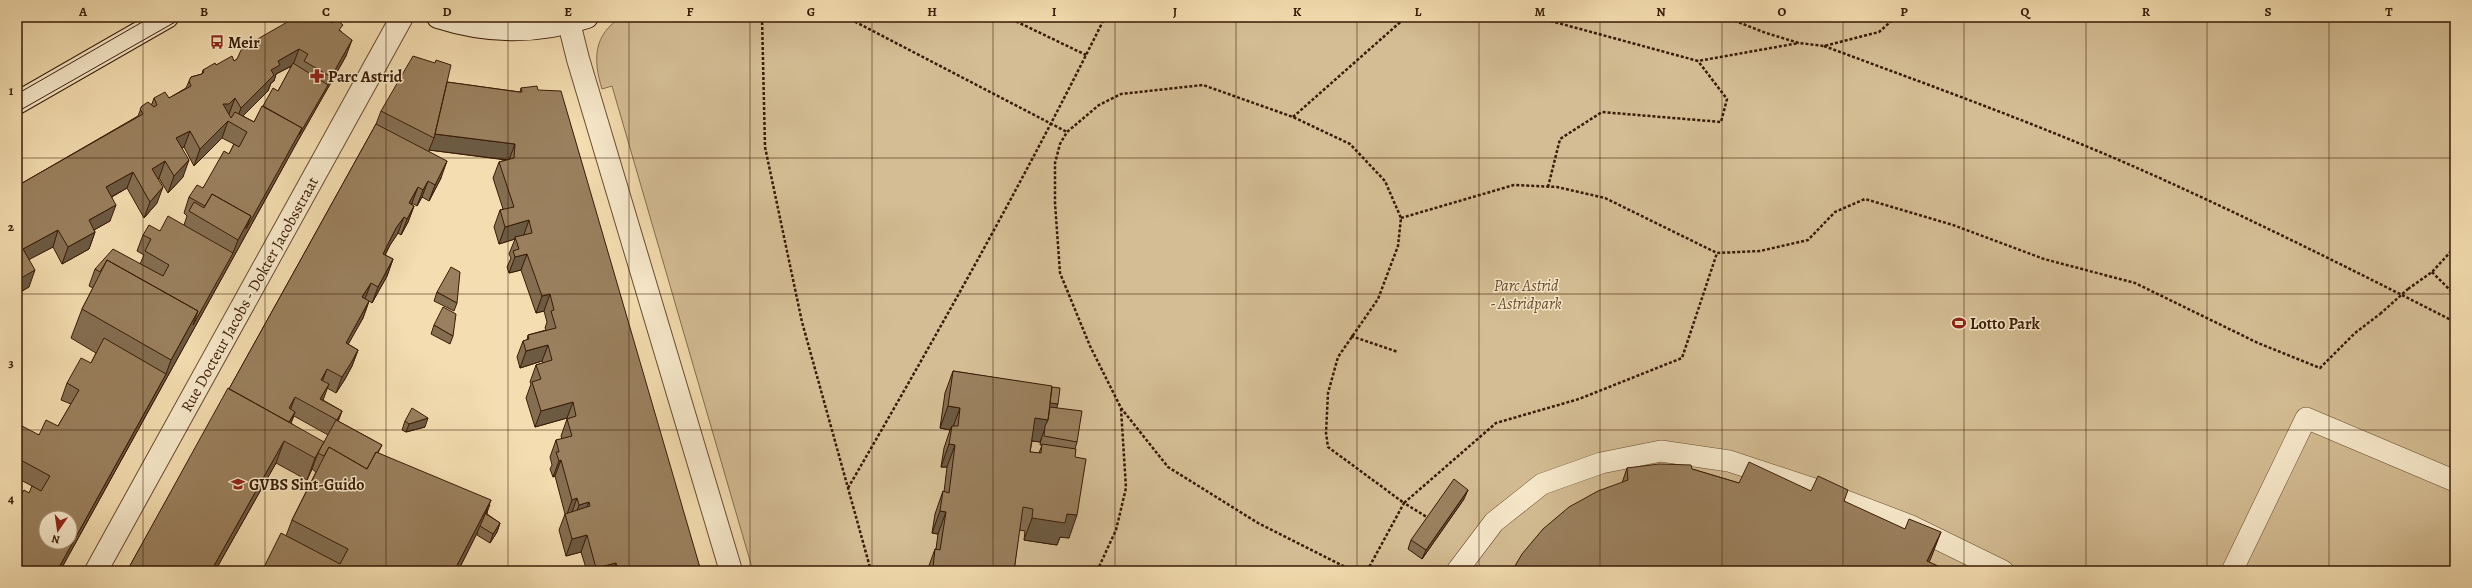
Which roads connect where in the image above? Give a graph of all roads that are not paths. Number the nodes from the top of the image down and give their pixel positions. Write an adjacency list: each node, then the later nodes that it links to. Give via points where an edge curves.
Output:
1 (167, 17): 5 (street)
2 (402, 17): 7 (street, Rue Docteur Jacobs - Dokter Jacobsstraat)
3 (438, 17): 4 (street, via 486,29 514,30 540,29)
4 (578, 20): 8 (street, via 578,59)
5 (17, 103)
6 (2455, 481): 11 (lane, via 2306,418)
7 (96, 571)
8 (731, 571)
9 (1457, 571): 10 (lane, via 1494,522 1542,484 1601,463 1660,451 1729,461 1817,490 1909,525)
10 (2003, 571)
11 (2232, 571)

